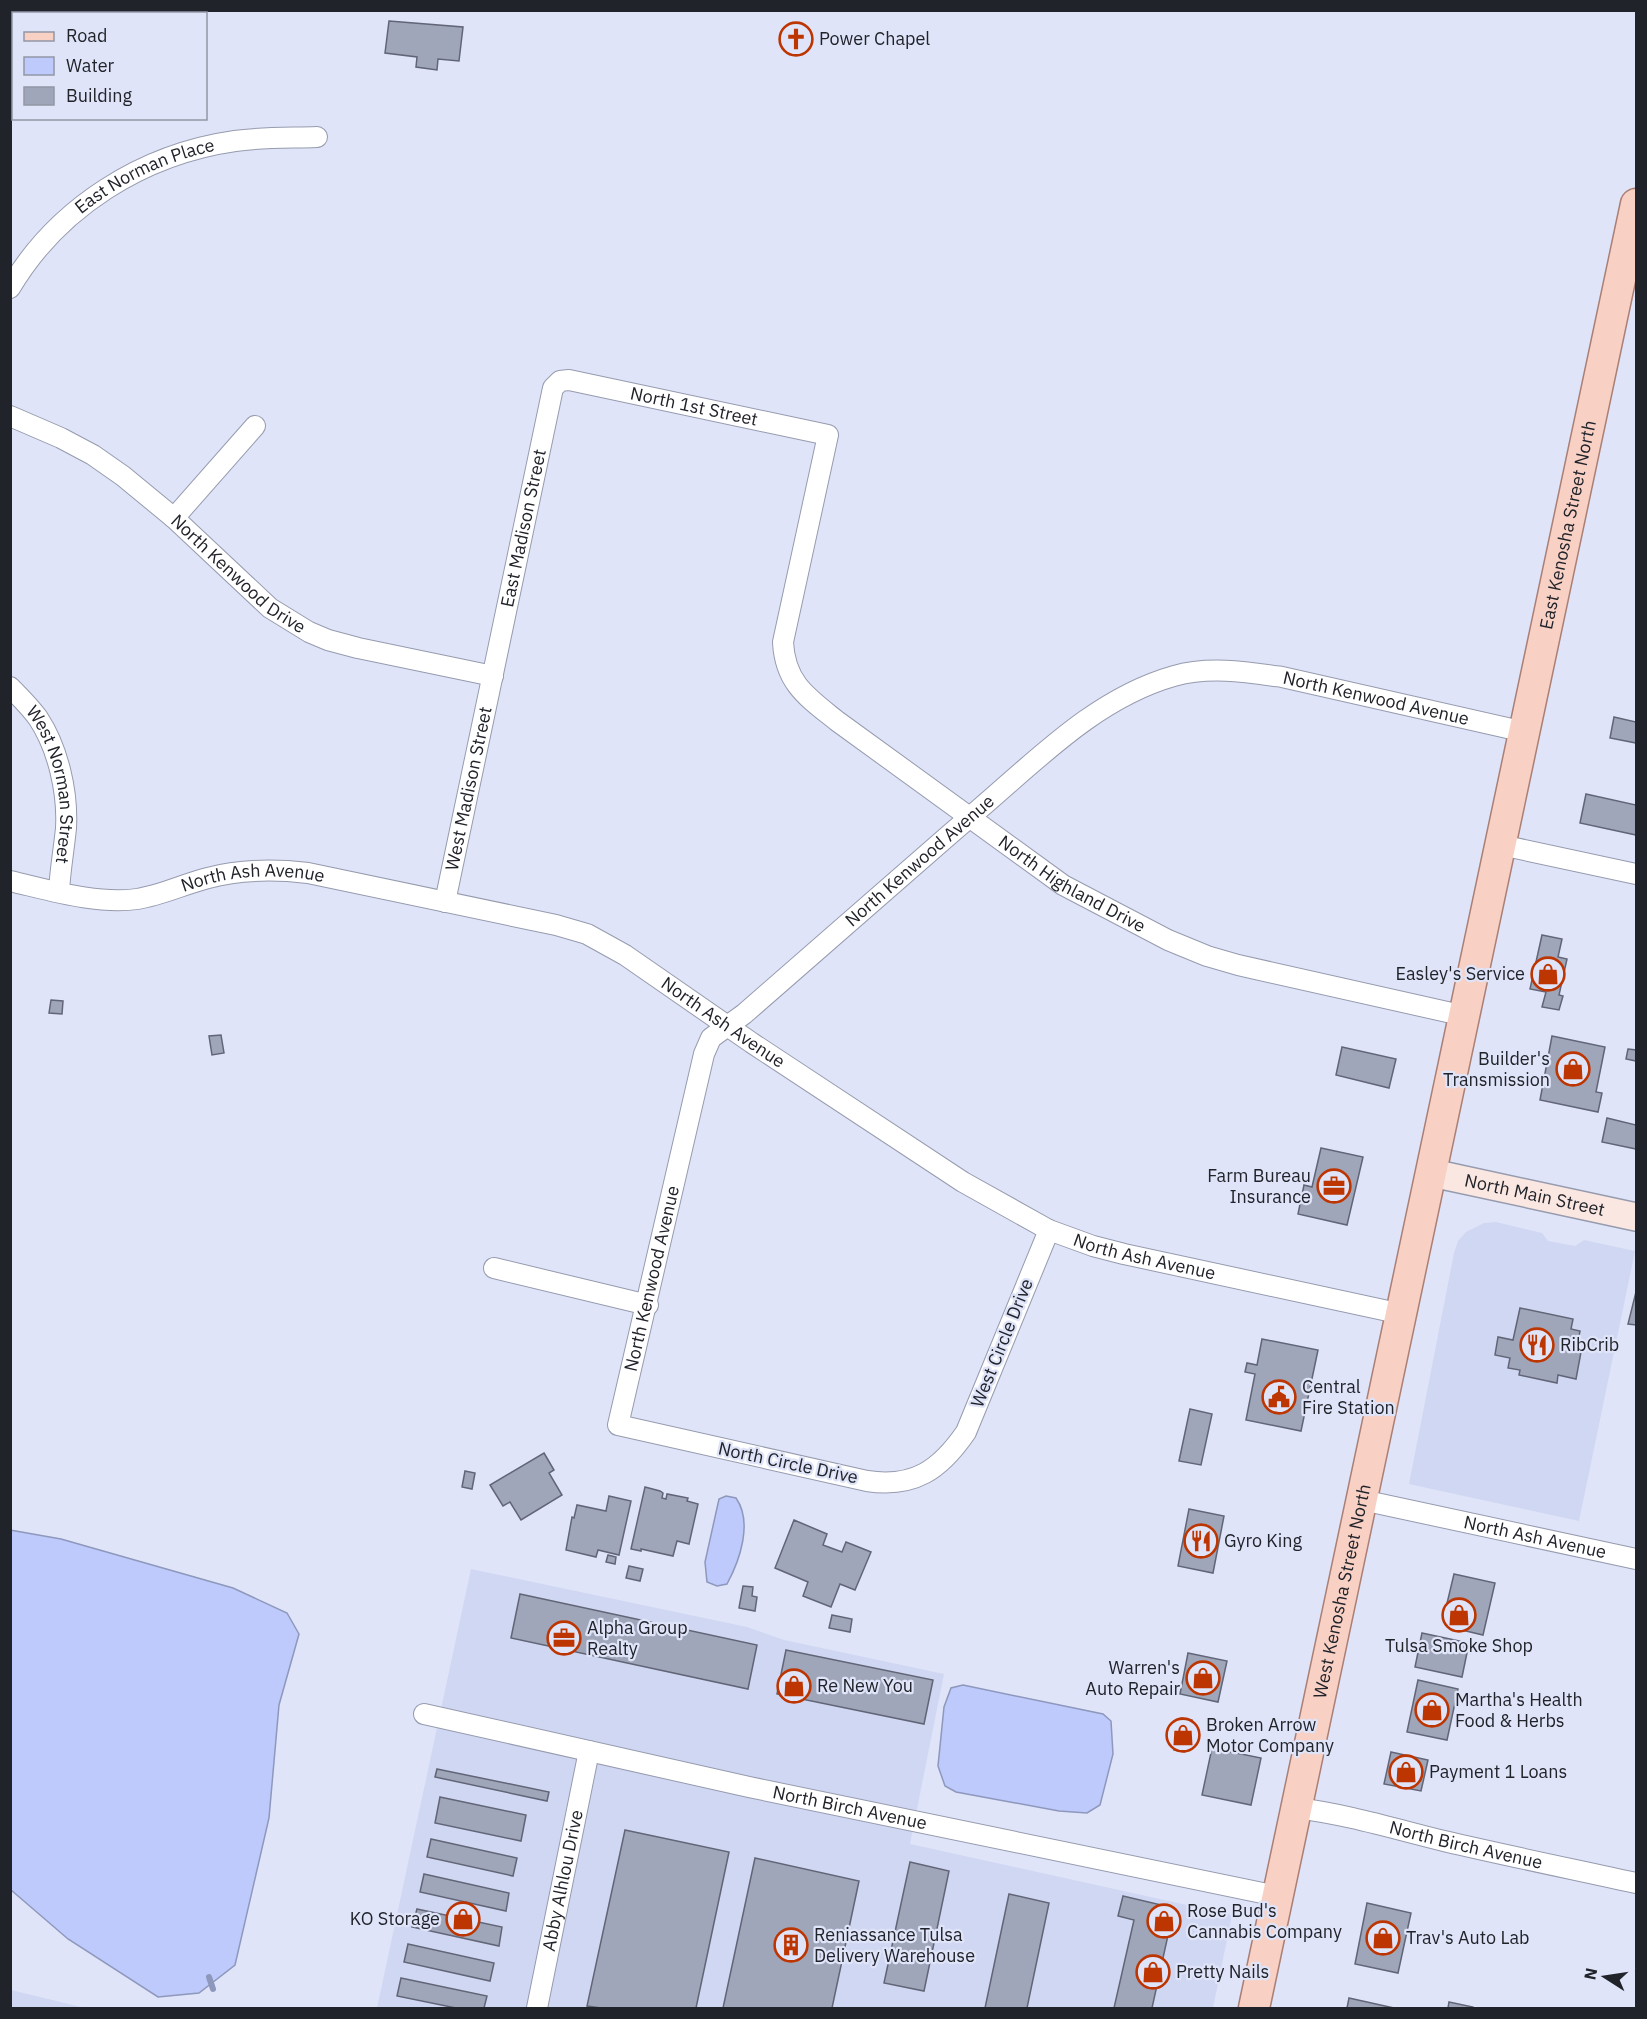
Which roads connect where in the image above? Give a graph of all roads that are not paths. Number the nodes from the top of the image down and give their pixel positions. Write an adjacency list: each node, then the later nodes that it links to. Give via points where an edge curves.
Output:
1 (317, 137): 3 (street, East Norman Place, via 215,144 142,168 72,214 46,239)
2 (1636, 204): 11 (main road, East Kenosha Street North)
3 (10, 288)
4 (560, 381): 7 (street, North 1st Street, via 578,381); 9 (street, East Madison Street, via 553,388)
5 (10, 416): 8 (street, North Kenwood Drive, via 93,455)
6 (255, 426): 8 (street)
7 (828, 435): 12 (street, North Highland Drive, via 783,642 787,666 809,699)
8 (174, 519): 9 (street, North Kenwood Drive, via 270,608 309,632 350,646)
9 (493, 676): 17 (street, West Madison Street)
10 (10, 687): 16 (street, West Norman Street, via 37,717 60,770 66,826)
11 (1525, 732): 12 (street, North Kenwood Avenue, via 1282,677 1190,672 1137,690 1096,714); 13 (main road, East Kenosha Street North)
12 (969, 818): 18 (street, North Highland Drive, via 1063,885 1207,956 1238,965); 19 (street, North Kenwood Avenue, via 744,1014)
13 (1501, 845): 14 (street); 18 (main road, East Kenosha Street North)
14 (1636, 874)
15 (10, 881): 16 (street, North Ash Avenue)
16 (59, 892): 17 (street, North Ash Avenue, via 124,900 157,895 230,873 282,870)
17 (445, 902): 19 (street, North Ash Avenue, via 587,934 625,955)
18 (1468, 1002): 20 (main road)
19 (726, 1025): 22 (street, North Ash Avenue, via 963,1182); 24 (street, North Kenwood Avenue, via 711,1038 704,1054)
20 (1432, 1173): 21 (main road, North Main Street); 25 (main road, West Kenosha Street North)
21 (1636, 1216)
22 (1049, 1230): 25 (street, North Ash Avenue, via 1114,1251); 27 (street, West Circle Drive, via 966,1432)
23 (494, 1269): 24 (street)
24 (648, 1305): 26 (street, North Kenwood Avenue)
25 (1402, 1314): 28 (main road, West Kenosha Street North)
26 (618, 1425): 27 (street, North Circle Drive, via 882,1483 916,1479)
27 (951, 1454)
28 (1362, 1500): 29 (street, North Ash Avenue); 32 (main road, West Kenosha Street North)
29 (1636, 1558)
30 (424, 1714): 31 (street, North Birch Avenue)
31 (589, 1750): 34 (street, North Birch Avenue, via 761,1790); 35 (street, Abby Alhlou Drive)
32 (1296, 1808): 33 (street, North Birch Avenue, via 1330,1812 1471,1848); 34 (main road, West Kenosha Street North)
33 (1636, 1883)
34 (1277, 1896): 36 (main road, West Kenosha Street North)
35 (537, 2008)
36 (1254, 2008)

